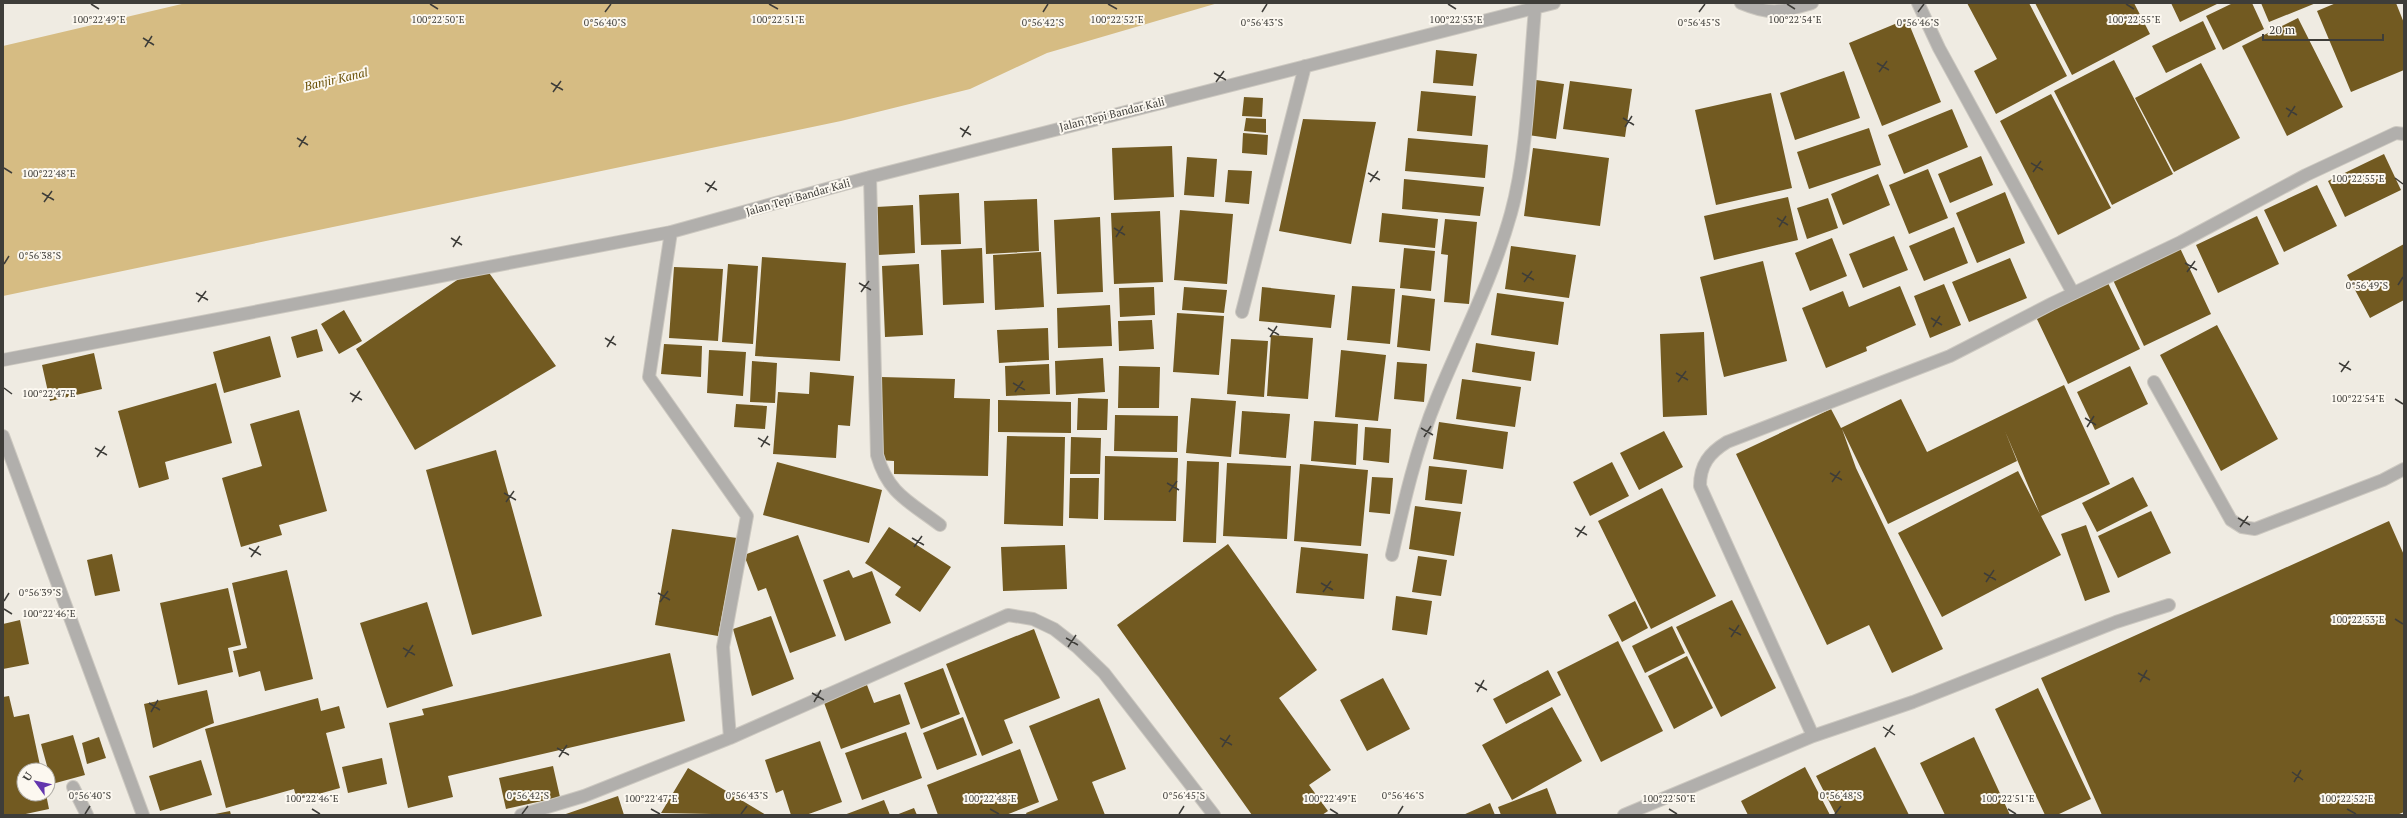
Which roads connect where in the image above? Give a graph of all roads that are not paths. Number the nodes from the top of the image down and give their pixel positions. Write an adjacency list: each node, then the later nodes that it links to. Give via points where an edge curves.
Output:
1 (1554, 3): 5 (street, Jalan Tepi Bandar Kali)
2 (1741, 3): 3 (street, via 1760,11 1775,13)
3 (1812, 3)
4 (1918, 3): 10 (street, via 1939,48)
5 (1535, 9): 6 (street, Jalan Tepi Bandar Kali); 17 (street, via 1523,134 1511,212 1468,331 1437,398 1414,459)
6 (1305, 66): 8 (street, Jalan Tepi Bandar Kali); 11 (street)
7 (2404, 134): 10 (street, via 2396,133 2357,150 2181,242)
8 (870, 177): 9 (street, Jalan Tepi Bandar Kali); 16 (street, via 877,455 884,478 892,488)
9 (671, 232): 12 (street, Jalan Tepi Bandar Kali); 20 (street, via 648,377 748,516 723,647)
10 (2073, 293): 19 (street, via 1950,356 1727,442 1714,450 1706,460 1700,476 1700,486)
11 (1242, 312)
12 (3, 360)
13 (2154, 382): 15 (street, via 2231,520 2242,528 2255,529 2383,480)
14 (3, 436): 23 (street)
15 (2404, 469)
16 (940, 525)
17 (1392, 555)
18 (2169, 605): 19 (street, via 2116,622 1913,702)
19 (1813, 736): 26 (street)
20 (730, 738): 24 (street, via 584,796); 25 (street, via 1008,616 1033,619 1054,629 1104,673)
21 (73, 787): 22 (street)
22 (87, 815)
23 (143, 815)
24 (521, 815)
25 (1214, 815)
26 (1624, 815)

